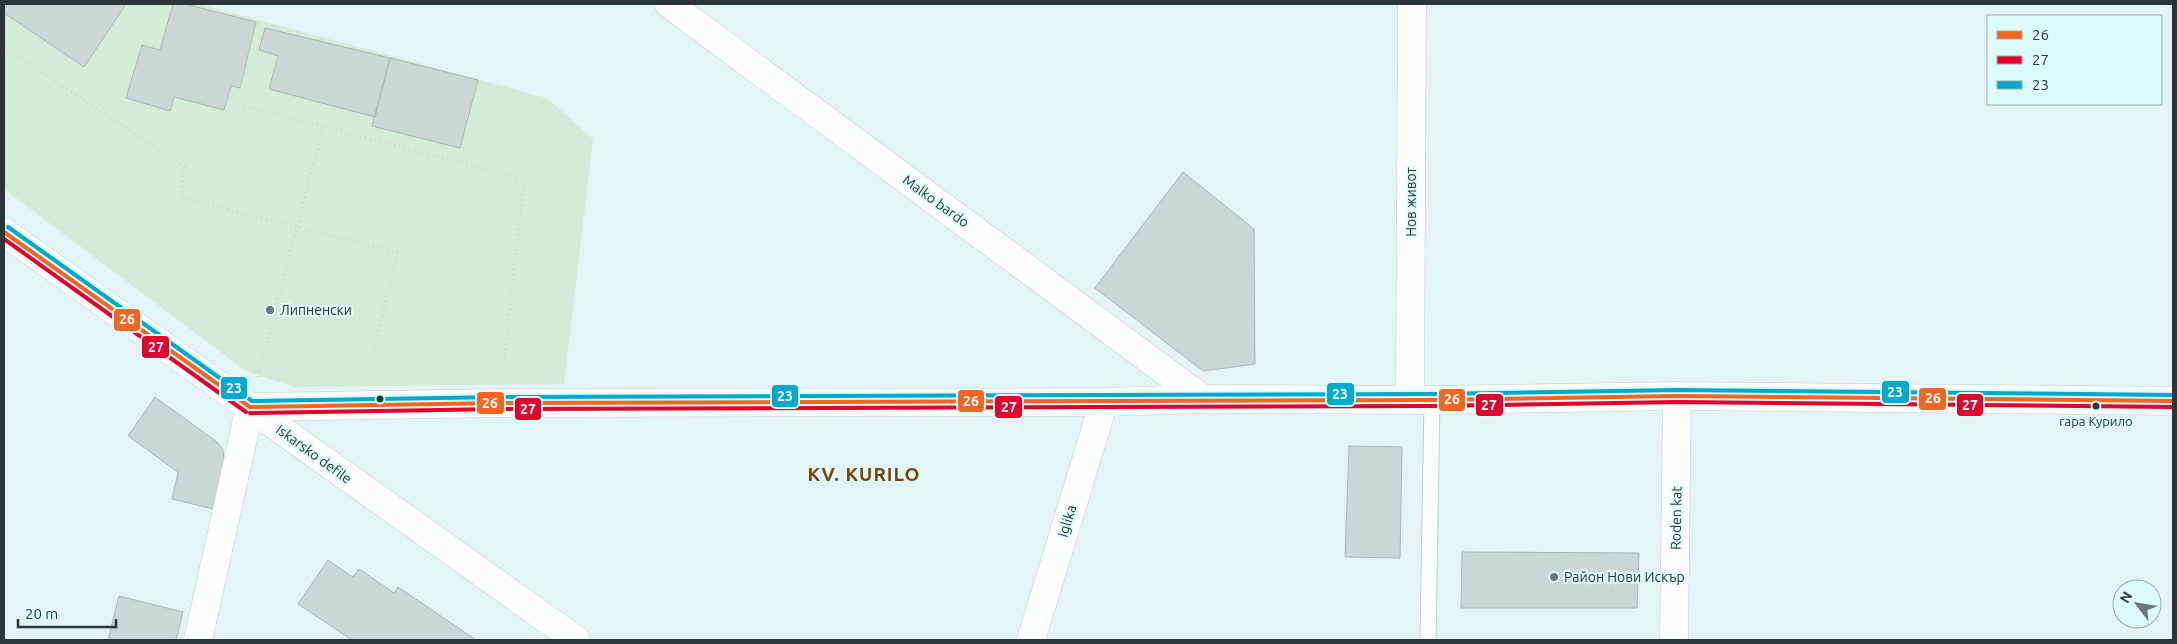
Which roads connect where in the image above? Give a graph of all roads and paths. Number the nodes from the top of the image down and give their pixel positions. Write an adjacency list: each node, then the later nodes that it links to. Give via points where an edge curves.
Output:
1 (669, 4): 10 (street, Malko bardo)
2 (1412, 4): 11 (street, Нов живот)
3 (4, 48): 6 (path, via 184,166 180,198)
4 (244, 106): 5 (path)
5 (323, 126): 6 (path); 14 (path, via 524,179)
6 (299, 227): 8 (path, via 397,252); 15 (path)
7 (4, 232): 15 (street, Iskarsko defile)
8 (374, 353)
9 (1677, 396): 11 (street); 12 (street); 20 (street, Roden kat)
10 (1203, 399): 11 (street); 13 (street)
11 (1421, 400): 19 (lane)
12 (2173, 401)
13 (1104, 402): 14 (street); 18 (street, Iglika)
14 (501, 403): 15 (street)
15 (250, 407): 16 (street); 17 (street, Iskarsko defile)
16 (198, 640)
17 (576, 640)
18 (1031, 640)
19 (1428, 640)
20 (1674, 640)

